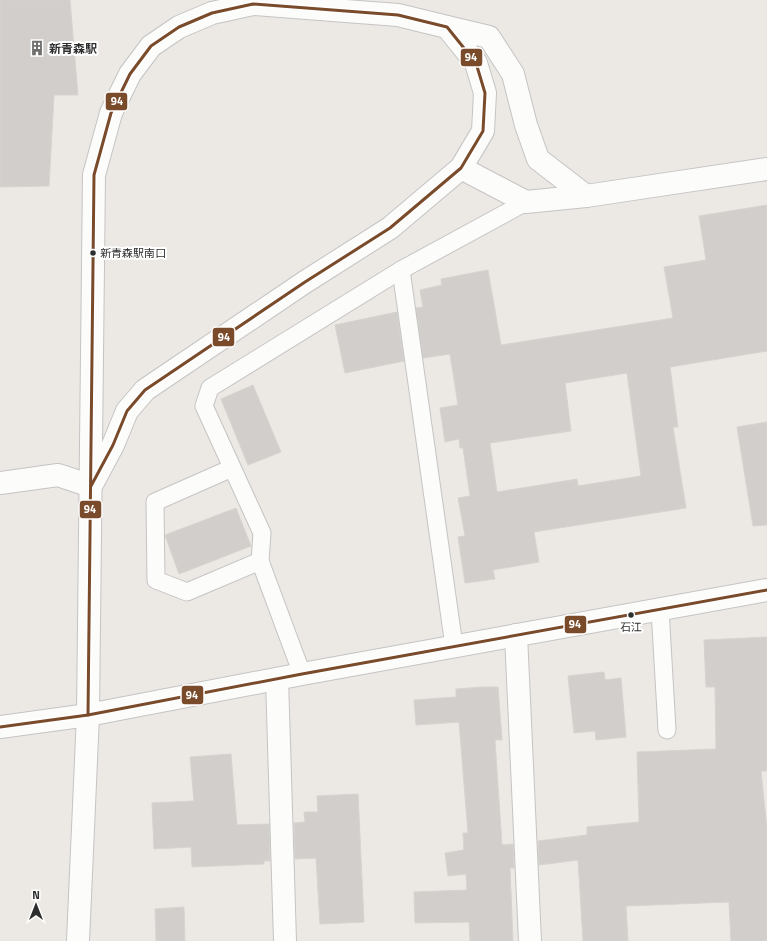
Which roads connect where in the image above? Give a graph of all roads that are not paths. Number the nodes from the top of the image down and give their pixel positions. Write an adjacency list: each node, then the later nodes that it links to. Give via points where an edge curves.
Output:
1 (447, 27): 2 (street, via 476,63 485,93 483,131); 4 (street, via 489,37 513,74 538,159); 9 (street, via 398,15 253,4 212,13 179,26 151,46 130,74 111,113 94,175)
2 (461, 168): 5 (street); 9 (street, via 390,228 145,390 127,411 113,445)
3 (767, 169): 4 (street)
4 (586, 196): 5 (street)
5 (526, 202): 6 (lane)
6 (401, 270): 7 (lane, via 210,388 204,406); 14 (lane)
7 (232, 468): 10 (lane, via 262,533); 10 (lane, via 155,502 156,580 187,592)
8 (0, 483): 9 (street, via 58,475)
9 (91, 486): 17 (street)
10 (260, 561): 15 (lane)
11 (767, 590): 12 (street)
12 (660, 609): 13 (street); 19 (lane)
13 (516, 635): 14 (street); 22 (street)
14 (454, 646): 15 (street)
15 (302, 674): 16 (street)
16 (277, 679): 17 (street); 21 (street)
17 (88, 715): 18 (street); 20 (street)
18 (0, 727)
19 (667, 730)
20 (78, 941)
21 (285, 941)
22 (530, 941)

